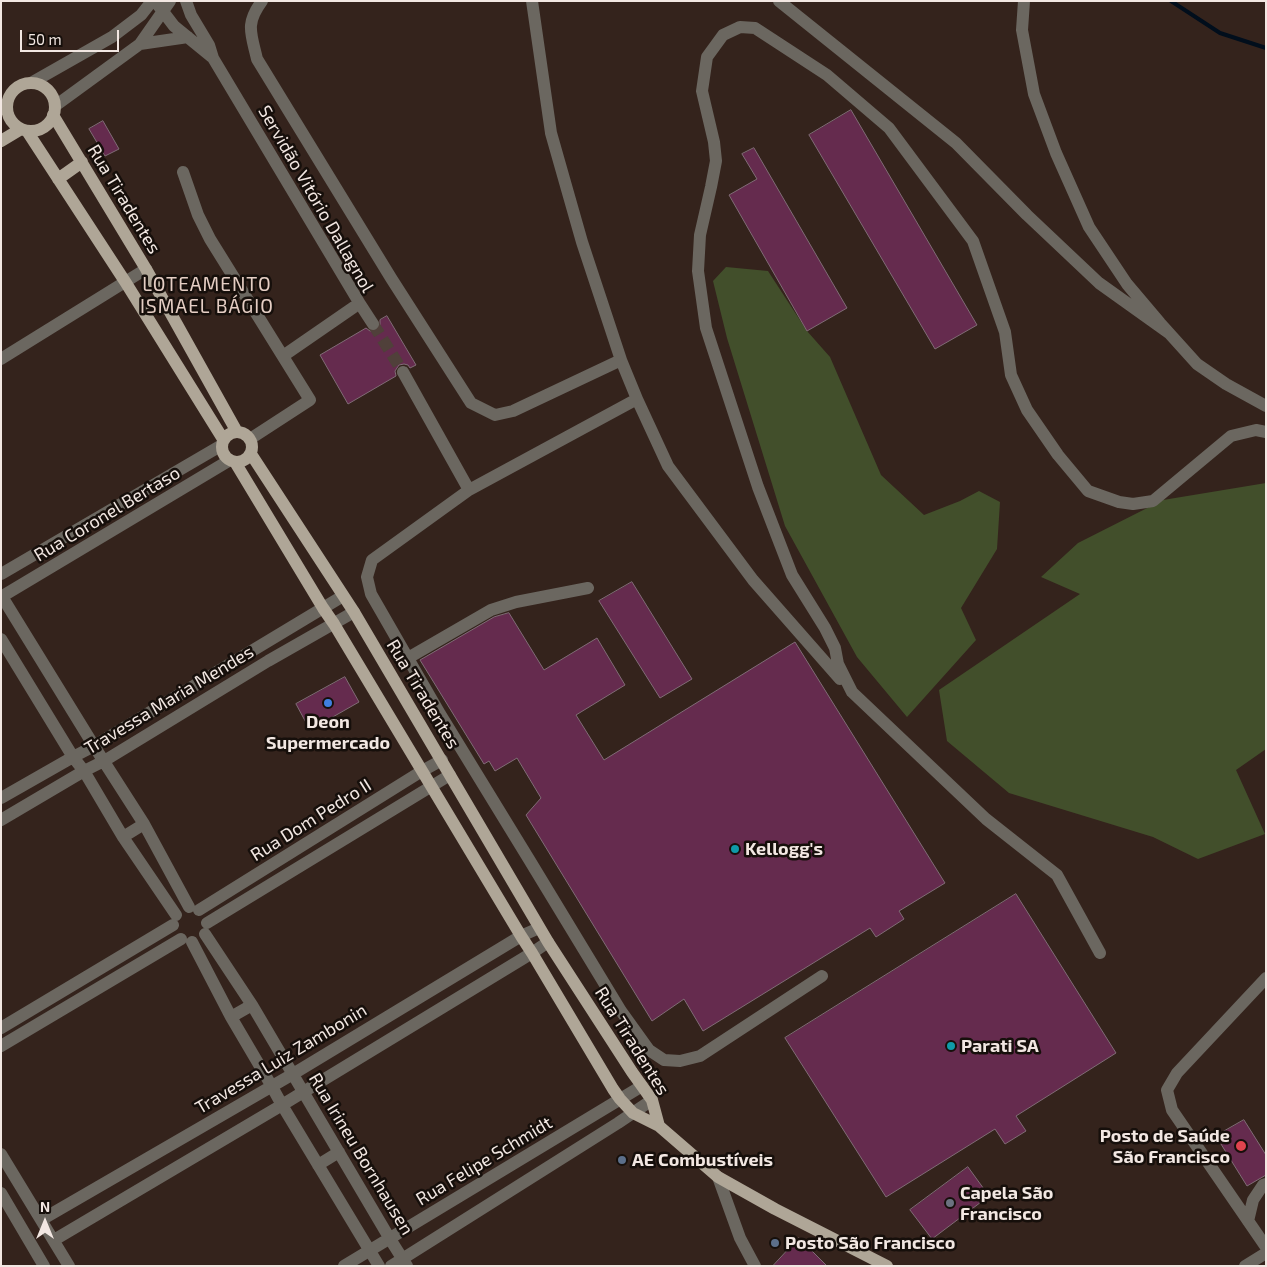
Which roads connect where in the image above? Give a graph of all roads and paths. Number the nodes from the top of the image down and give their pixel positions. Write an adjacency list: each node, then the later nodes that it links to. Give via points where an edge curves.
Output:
1 (186, 1): 7 (street)
2 (262, 1): 26 (street, via 254,12 250,29 257,59 390,278 471,403 495,415 512,411)
3 (532, 1): 26 (street, via 551,133)
4 (778, 1): 23 (street, via 956,143 1100,283)
5 (1024, 1): 23 (street, via 1022,30 1034,94 1056,153 1089,227 1127,284)
6 (163, 3): 7 (street); 8 (street, via 174,26); 9 (street); 11 (street, via 112,37)
7 (191, 15): 10 (street, via 210,45)
8 (188, 37): 9 (street); 10 (street)
9 (140, 44): 13 (street)
10 (213, 58): 21 (street, Servidão Vitório Dallagnol)
11 (31, 83): 12 (main road, via 16,88); 13 (main road, via 48,90 53,97)
12 (6, 98): 14 (main road, via 9,118)
13 (54, 110): 14 (main road, via 43,128); 16 (main road, Rua Tiradentes)
14 (24, 130): 15 (main road); 18 (main road)
15 (1, 142)
16 (82, 162): 18 (main road); 19 (main road, Rua Tiradentes)
17 (183, 172): 24 (street, via 210,239)
18 (58, 179): 20 (main road)
19 (146, 269): 20 (street); 30 (main road, Rua Tiradentes)
20 (126, 283): 25 (street); 33 (main road)
21 (360, 304): 22 (street); 24 (street, Servidão Vitório Dallagnol)
22 (373, 324)
23 (1169, 333): 29 (street, via 1197,364)
24 (283, 356): 32 (street, via 310,400)
25 (1, 359)
26 (621, 360): 28 (street)
27 (403, 372): 36 (street)
28 (637, 399): 36 (street); 50 (street, via 668,466 753,580)
29 (1266, 406)
30 (236, 432): 32 (main road); 33 (main road, via 229,434)
31 (1266, 432): 50 (street, via 1256,430 1231,436 1153,501 1119,502 1088,491 1027,410 1012,375 1005,332 973,241 889,128 827,74 756,28 740,27 723,35 707,57 702,91 716,161 700,235 698,271 706,328 758,487 792,575 826,628)
32 (250, 439): 34 (main road)
33 (223, 442): 35 (main road, via 221,449 226,458); 37 (street, Rua Coronel Bertaso)
34 (251, 454): 35 (main road, via 244,461); 42 (main road, Rua Tiradentes)
35 (233, 461): 38 (street, Rua Coronel Bertaso); 43 (main road, Rua Tiradentes)
36 (469, 490): 48 (street, via 372,560 367,577 371,594)
37 (106, 512): 38 (street); 39 (street, Rua Coronel Bertaso)
38 (116, 528): 41 (street, Rua Coronel Bertaso)
39 (1, 574)
40 (588, 588): 48 (street, via 491,610)
41 (1, 596): 51 (street)
42 (343, 596): 43 (street, Travessa Maria Mendes); 44 (main road, Rua Tiradentes)
43 (323, 608): 45 (main road, Rua Tiradentes); 47 (street, Travessa Maria Mendes)
44 (354, 612): 45 (street, Travessa Maria Mendes); 53 (main road, Rua Tiradentes)
45 (334, 624): 49 (street, Travessa Maria Mendes); 56 (main road, Rua Tiradentes)
46 (1, 639): 52 (street)
47 (256, 648): 49 (street); 51 (street, Travessa Maria Mendes)
48 (408, 658): 72 (street, via 616,1003 649,1050 664,1060 680,1061 700,1056)
49 (268, 661): 54 (street, Travessa Maria Mendes)
50 (852, 692): 71 (street, via 986,819 1056,875)
51 (94, 746): 52 (street, Travessa Maria Mendes); 54 (street)
52 (73, 756): 55 (street); 59 (street, Travessa Maria Mendes)
53 (442, 760): 56 (street, Rua Dom Pedro II); 57 (main road, Rua Tiradentes)
54 (104, 761): 55 (street, Travessa Maria Mendes); 61 (street)
55 (84, 771): 60 (street, Travessa Maria Mendes); 62 (street)
56 (422, 772): 58 (main road, Rua Tiradentes); 63 (street, Rua Dom Pedro II)
57 (450, 775): 58 (street, Rua Dom Pedro II); 66 (main road, Rua Tiradentes)
58 (431, 787): 65 (street, Rua Dom Pedro II); 67 (main road, Rua Tiradentes)
59 (1, 798)
60 (1, 820)
61 (144, 824): 62 (street); 63 (street)
62 (124, 837): 64 (street)
63 (194, 909): 64 (street, via 179,911); 65 (street, via 203,913)
64 (175, 920): 68 (street, via 177,936); 78 (street)
65 (206, 928): 68 (street, via 201,938); 76 (street, Rua Irineu Bornhausen)
66 (539, 928): 67 (street, Travessa Luiz Zambonin); 69 (main road, Rua Tiradentes)
67 (521, 936): 70 (main road, Rua Tiradentes); 74 (street, Travessa Luiz Zambonin)
68 (186, 940): 77 (street); 79 (street)
69 (548, 942): 70 (street); 82 (main road, Rua Tiradentes)
70 (532, 953): 75 (street); 84 (main road, Rua Tiradentes)
71 (1100, 953)
72 (822, 976)
73 (1266, 978): 100 (street, via 1176,1073 1167,1090 1172,1110)
74 (440, 984): 75 (street); 80 (street, Travessa Luiz Zambonin)
75 (450, 1002): 83 (street)
76 (252, 1005): 77 (street); 80 (street, Rua Irineu Bornhausen)
77 (231, 1017): 81 (street)
78 (1, 1028)
79 (1, 1046)
80 (293, 1074): 81 (street, Travessa Luiz Zambonin); 83 (street, Rua Irineu Bornhausen)
81 (271, 1085): 86 (street); 92 (street, Travessa Luiz Zambonin)
82 (642, 1086): 84 (street, Rua Felipe Schmidt); 85 (main road, Rua Tiradentes)
83 (304, 1091): 86 (street); 89 (street, Rua Irineu Bornhausen)
84 (620, 1099): 87 (main road, Rua Tiradentes); 97 (street, Rua Felipe Schmidt)
85 (652, 1100): 87 (street); 88 (main road, Rua Tiradentes)
86 (282, 1105): 91 (street); 95 (street)
87 (633, 1113): 88 (main road, Rua Tiradentes); 98 (street)
88 (659, 1126): 93 (main road)
89 (339, 1152): 91 (street); 101 (street, Rua Irineu Bornhausen)
90 (1, 1154): 99 (street)
91 (318, 1165): 104 (street)
92 (131, 1168): 95 (street); 99 (street, Travessa Luiz Zambonin)
93 (718, 1177): 112 (street, via 740,1238); 113 (main road)
94 (1266, 1184): 100 (street, via 1253,1200)
95 (144, 1187): 102 (street)
96 (1, 1193): 107 (street)
97 (458, 1196): 98 (street); 101 (street, Rua Felipe Schmidt)
98 (470, 1216): 106 (street)
99 (41, 1220): 102 (street)
100 (1248, 1221): 103 (street)
101 (390, 1239): 104 (street, Rua Felipe Schmidt); 106 (street, Rua Irineu Bornhausen)
102 (54, 1240): 108 (street)
103 (1266, 1247)
104 (370, 1250): 109 (street, Rua Felipe Schmidt); 110 (street)
105 (1266, 1253): 114 (street)
106 (405, 1262): 111 (street)
107 (44, 1266)
108 (69, 1266)
109 (344, 1266)
110 (379, 1266)
111 (391, 1266)
112 (755, 1266)
113 (887, 1266)
114 (1244, 1266)

